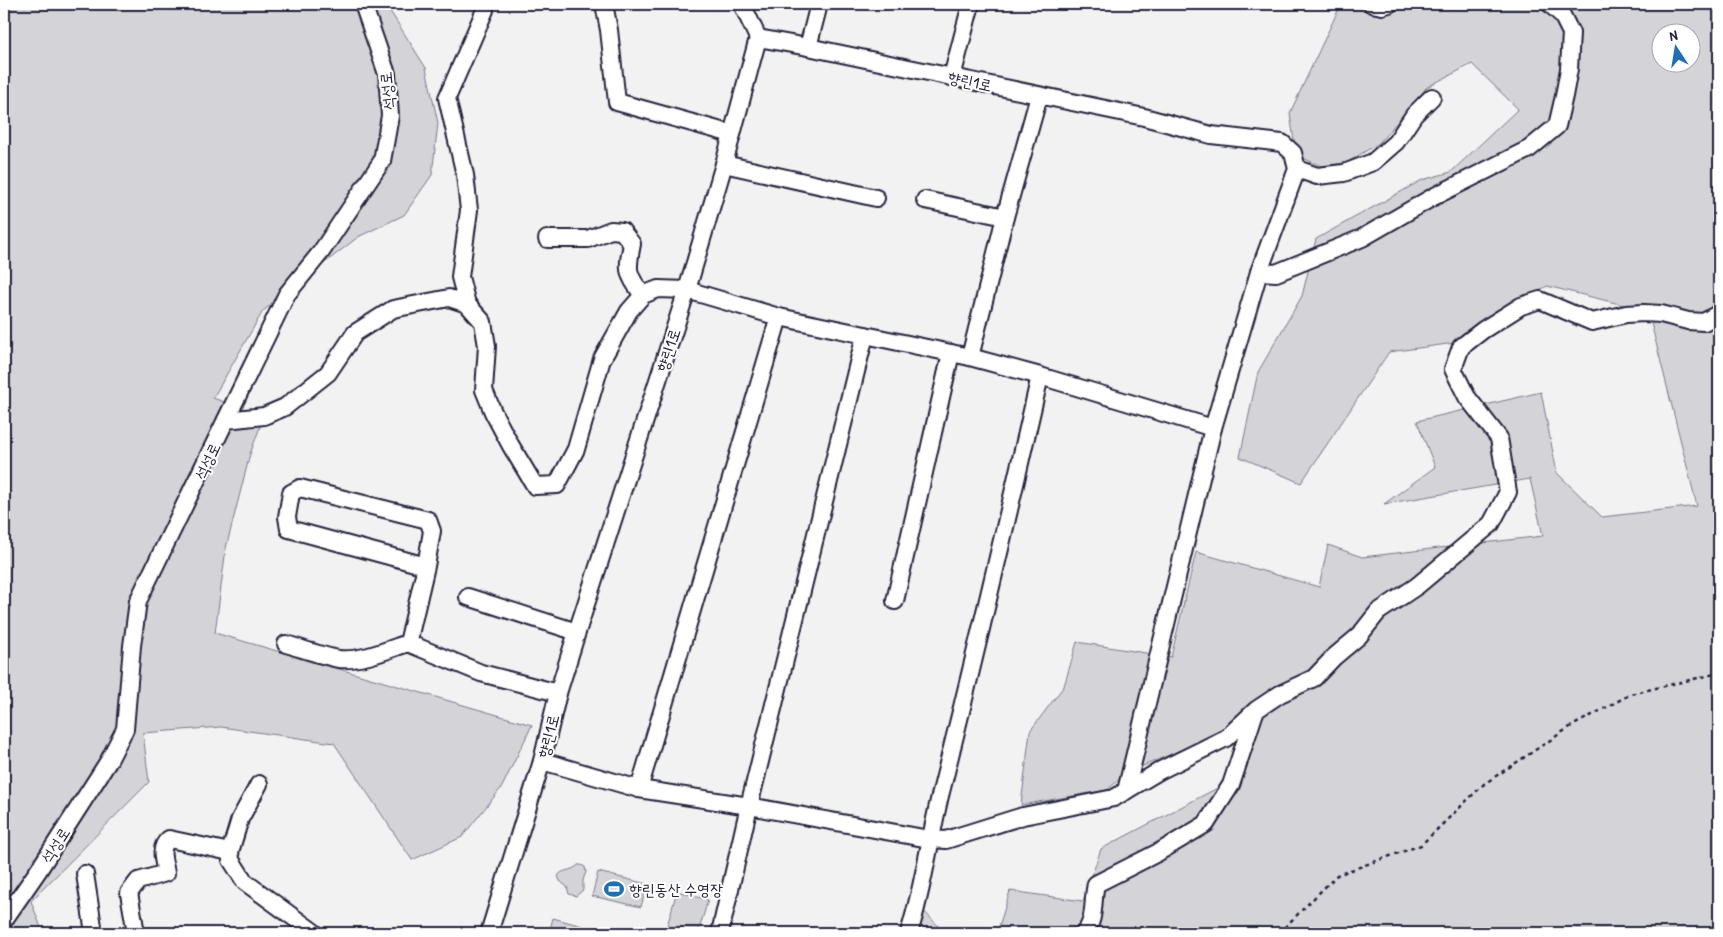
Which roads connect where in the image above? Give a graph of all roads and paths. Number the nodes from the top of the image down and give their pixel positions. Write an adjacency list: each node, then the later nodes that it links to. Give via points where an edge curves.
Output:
1 (362, 4): 32 (street, 석성로, via 387,74 390,116 382,161 321,252 288,294)
2 (484, 4): 25 (street, via 485,10 447,98 465,175 469,210 460,277)
3 (604, 4): 15 (street, via 618,102)
4 (742, 4): 10 (street)
5 (819, 4): 11 (street)
6 (972, 4): 12 (street)
7 (1372, 4): 8 (street)
8 (1388, 4)
9 (1550, 4): 22 (street, via 1562,15 1571,33 1569,69 1556,126 1528,148 1362,238 1276,273)
10 (758, 38): 11 (street, 향린1로); 15 (street, 향린1로)
11 (808, 47): 12 (street, 향린1로)
12 (952, 77): 13 (street, 향린1로)
13 (1039, 96): 17 (street, 향린1로, via 1144,117 1211,135 1282,142 1293,153); 20 (street)
14 (1432, 97): 17 (street, via 1414,115 1396,142 1373,162 1344,173 1316,176)
15 (732, 134): 16 (street, 향린1로)
16 (724, 164): 18 (street); 23 (street, 향린1로)
17 (1297, 169): 22 (street)
18 (876, 198)
19 (925, 200): 20 (street)
20 (1005, 217): 30 (street)
21 (546, 239): 24 (street, via 588,239 611,230 622,231 632,244 629,274)
22 (1259, 272): 33 (street)
23 (687, 290): 24 (street, via 658,290); 27 (street); 37 (street, 향린1로)
24 (643, 295): 25 (street, via 629,311 602,359 576,449 557,486 536,486 492,412 484,390 487,346 483,322)
25 (467, 304): 32 (street, via 449,298 393,310 355,333 328,373 285,406 264,416)
26 (1719, 312): 42 (street, via 1704,322 1644,313 1592,322 1540,300 1521,306 1461,347 1453,369 1468,397 1499,438 1508,492 1491,524 1416,586 1378,612 1359,636 1314,678)
27 (779, 317): 28 (street); 45 (street)
28 (865, 335): 29 (street); 47 (street)
29 (951, 353): 30 (street); 36 (street)
30 (970, 357): 31 (street)
31 (1040, 376): 33 (street); 48 (street)
32 (226, 420): 51 (street, 석성로, via 138,602 125,729 108,762)
33 (1213, 428): 46 (street)
34 (426, 566): 34 (street, via 289,529 287,517 291,493 300,488 428,520 432,531); 38 (street)
35 (468, 597): 37 (street)
36 (895, 601)
37 (577, 632): 41 (street, 향린1로)
38 (408, 643): 39 (street, via 353,659); 41 (street, via 480,673)
39 (286, 644)
40 (1719, 673): 59 (path, via 1631,694 1570,727 1484,784 1421,845 1337,875)
41 (558, 693): 43 (street, 향린1로)
42 (1256, 710): 46 (street, via 1226,738); 58 (street, via 1231,785 1206,824 1096,884 1093,913)
43 (542, 762): 45 (street); 55 (street, 향린1로)
44 (259, 784): 49 (street, via 240,819)
45 (639, 789): 47 (street)
46 (1126, 791): 48 (street, via 1114,798 1023,816 946,840)
47 (749, 806): 48 (street); 56 (street)
48 (929, 839): 57 (street)
49 (230, 852): 53 (street, via 169,839 162,849 166,873 138,881 129,893); 54 (street, via 233,864 245,882)
50 (84, 874): 52 (street)
51 (4, 920)
52 (94, 933)
53 (136, 933)
54 (315, 933)
55 (489, 933)
56 (720, 933)
57 (909, 933)
58 (1084, 933)
59 (1279, 933)

